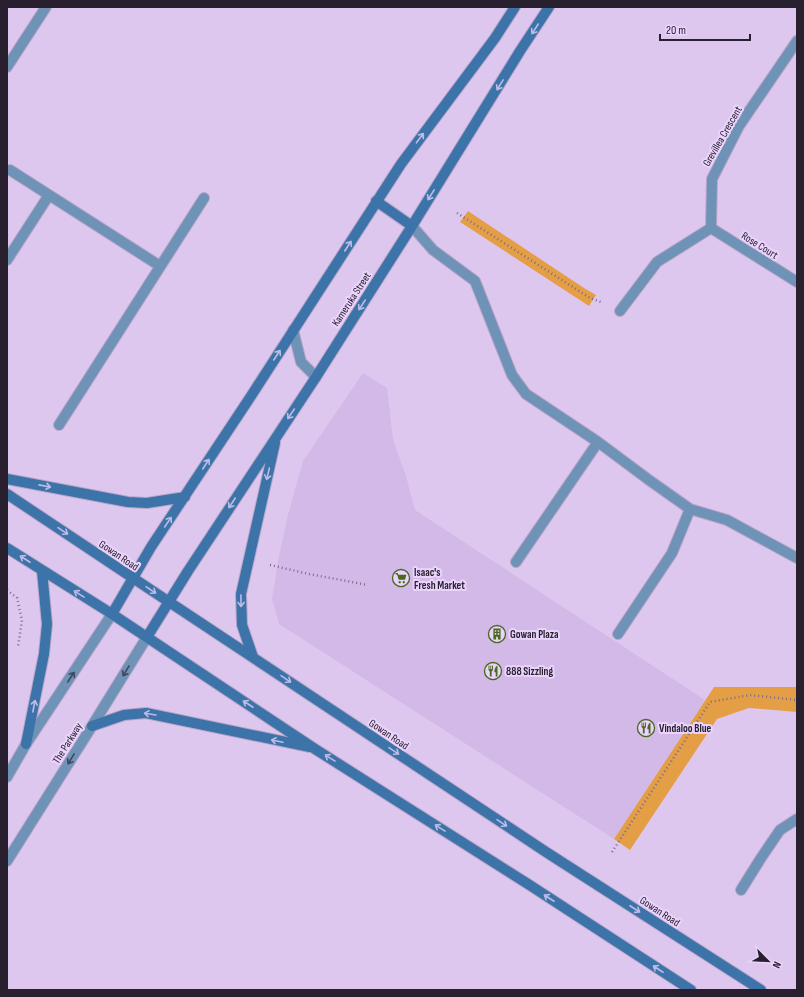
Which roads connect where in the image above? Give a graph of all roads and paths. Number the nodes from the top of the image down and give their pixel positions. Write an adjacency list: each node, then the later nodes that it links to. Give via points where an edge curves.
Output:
1 (46, 7): 5 (street)
2 (515, 7): 9 (main road, one-way to 2)
3 (549, 7): 11 (main road, Kameruka Street, one-way to 11)
4 (797, 41): 12 (street, Grevillea Crescent, via 739,126 712,179)
5 (7, 67)
6 (10, 170): 7 (street)
7 (49, 195): 13 (street); 14 (street)
8 (204, 198): 14 (street)
9 (376, 201): 11 (main road); 17 (main road, one-way to 9)
10 (457, 213): 16 (path, via 590,298)
11 (412, 226): 18 (main road, Kameruka Street, one-way to 18); 21 (street, via 433,250 475,281 512,375 526,394)
12 (711, 228): 15 (street, Rose Court); 16 (street, via 657,262)
13 (7, 260)
14 (160, 266): 19 (street)
15 (797, 282)
16 (620, 311)
17 (293, 330): 18 (street, via 300,362); 24 (main road, one-way to 17)
18 (316, 377): 20 (main road, Kameruka Street, one-way to 20)
19 (58, 424)
20 (276, 436): 34 (main road, Kameruka Street, one-way to 34); 39 (main road, one-way to 39, via 241,594 242,625)
21 (598, 442): 25 (street); 28 (street)
22 (7, 479): 24 (main road, one-way to 24, via 128,502 147,503)
23 (7, 494): 31 (main road, Gowan Road, one-way to 31)
24 (185, 497): 31 (main road, one-way to 24)
25 (690, 509): 27 (street, via 727,520); 36 (street, via 672,553)
26 (7, 548): 30 (main road, one-way to 26)
27 (797, 558)
28 (516, 562)
29 (270, 565): 32 (path)
30 (42, 571): 35 (main road, one-way to 30); 42 (main road, one-way to 30, via 44,654 47,624)
31 (133, 578): 34 (main road, Gowan Road, one-way to 34); 35 (main road)
32 (368, 585)
33 (7, 590): 38 (path, via 17,598 22,620)
34 (169, 602): 37 (main road, Kameruka Street); 39 (main road, Gowan Road)
35 (112, 614): 37 (main road); 42 (street, one-way to 35)
36 (618, 634)
37 (147, 637): 41 (street, The Parkway, one-way to 41); 43 (main road, one-way to 37)
38 (18, 647)
39 (253, 657): 50 (main road, Gowan Road, one-way to 50, via 546,852)
40 (797, 700): 46 (path, via 750,695 710,702)
41 (92, 726): 43 (main road, one-way to 41, via 146,713 124,714); 47 (street, The Parkway, one-way to 47)
42 (26, 744): 44 (street)
43 (315, 748): 49 (main road, one-way to 43)
44 (7, 777)
45 (797, 819): 48 (street, via 780,830)
46 (612, 852)
47 (7, 861)
48 (741, 890)
49 (691, 990)
50 (761, 990)

